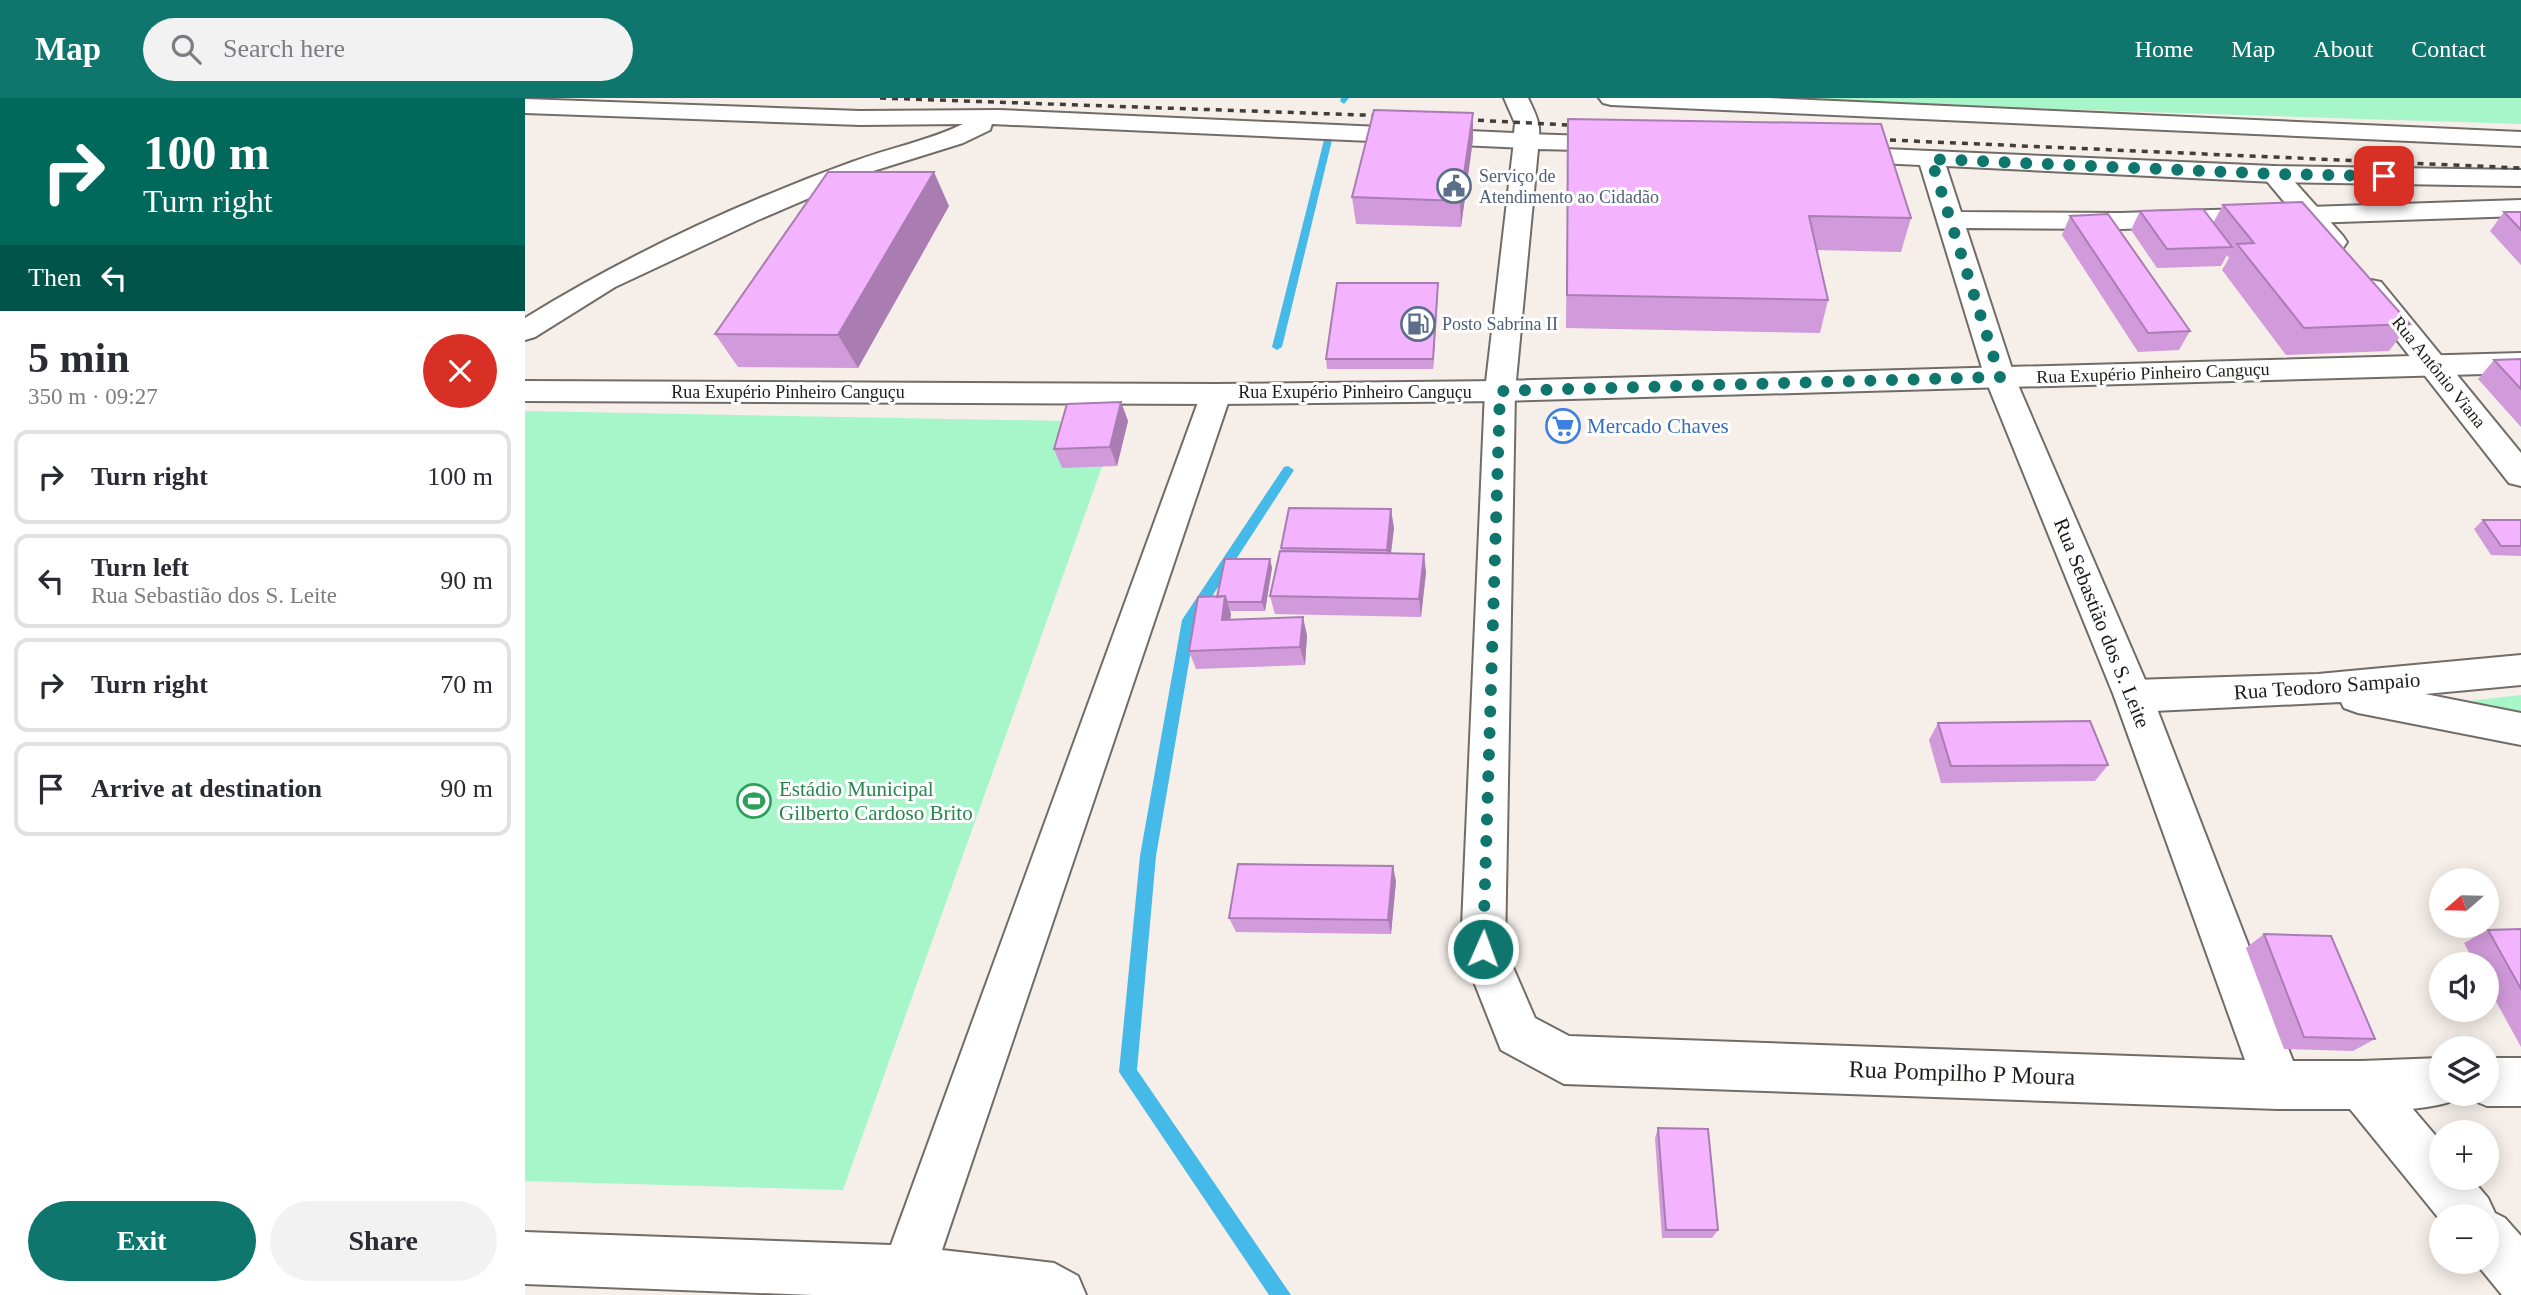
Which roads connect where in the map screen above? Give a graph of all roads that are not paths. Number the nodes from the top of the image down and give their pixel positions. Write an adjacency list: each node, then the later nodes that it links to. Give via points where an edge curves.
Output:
1 (1516, 98): 6 (street, via 1527,123)
2 (1611, 98): 5 (street)
3 (525, 106): 4 (street, via 860,118)
4 (1004, 108): 6 (street); 15 (street, via 954,138 861,167 605,281)
5 (2521, 139)
6 (1527, 141): 7 (street); 20 (street)
7 (1642, 145)
8 (1807, 153): 9 (street)
9 (1931, 159): 10 (street); 14 (street, Rua Sebastião dos S. Leite)
10 (2274, 174): 11 (street); 13 (street, Rua Antônio Viana)
11 (2521, 178)
12 (2521, 208): 13 (street)
13 (2310, 214): 14 (street, via 2121,221); 17 (street, Rua Antônio Viana)
14 (1953, 220): 18 (street, Rua Sebastião dos S. Leite)
15 (525, 331)
16 (2521, 363): 17 (street, Rua Exupério Pinheiro Canguçu)
17 (2435, 365): 18 (street, Rua Exupério Pinheiro Canguçu); 22 (street, Rua Antônio Viana)
18 (2000, 377): 20 (street, Rua Exupério Pinheiro Canguçu); 25 (street, Rua Sebastião dos S. Leite)
19 (525, 391): 21 (street, Rua Exupério Pinheiro Canguçu)
20 (1500, 391): 21 (street, Rua Exupério Pinheiro Canguçu); 30 (street, Rua Pompilho P Moura, via 1483,949 1518,1034 1563,1060)
21 (1216, 394): 35 (street)
22 (2521, 474)
23 (2521, 670): 24 (street, Rua Teodoro Sampaio)
24 (2318, 689): 25 (street, Rua Teodoro Sampaio); 26 (street)
25 (2133, 696): 30 (street, Rua Sebastião dos S. Leite)
26 (2521, 729)
27 (2499, 1082): 28 (street)
28 (2521, 1082)
29 (2429, 1083): 31 (street, Rua Pompilho P Moura)
30 (2278, 1085): 31 (street, Rua Pompilho P Moura)
31 (2361, 1085): 32 (street)
32 (2460, 1204)
33 (2499, 1250): 36 (street)
34 (525, 1258): 35 (street)
35 (908, 1272): 37 (street, via 1054,1290)
36 (2521, 1277)
37 (1059, 1295)

